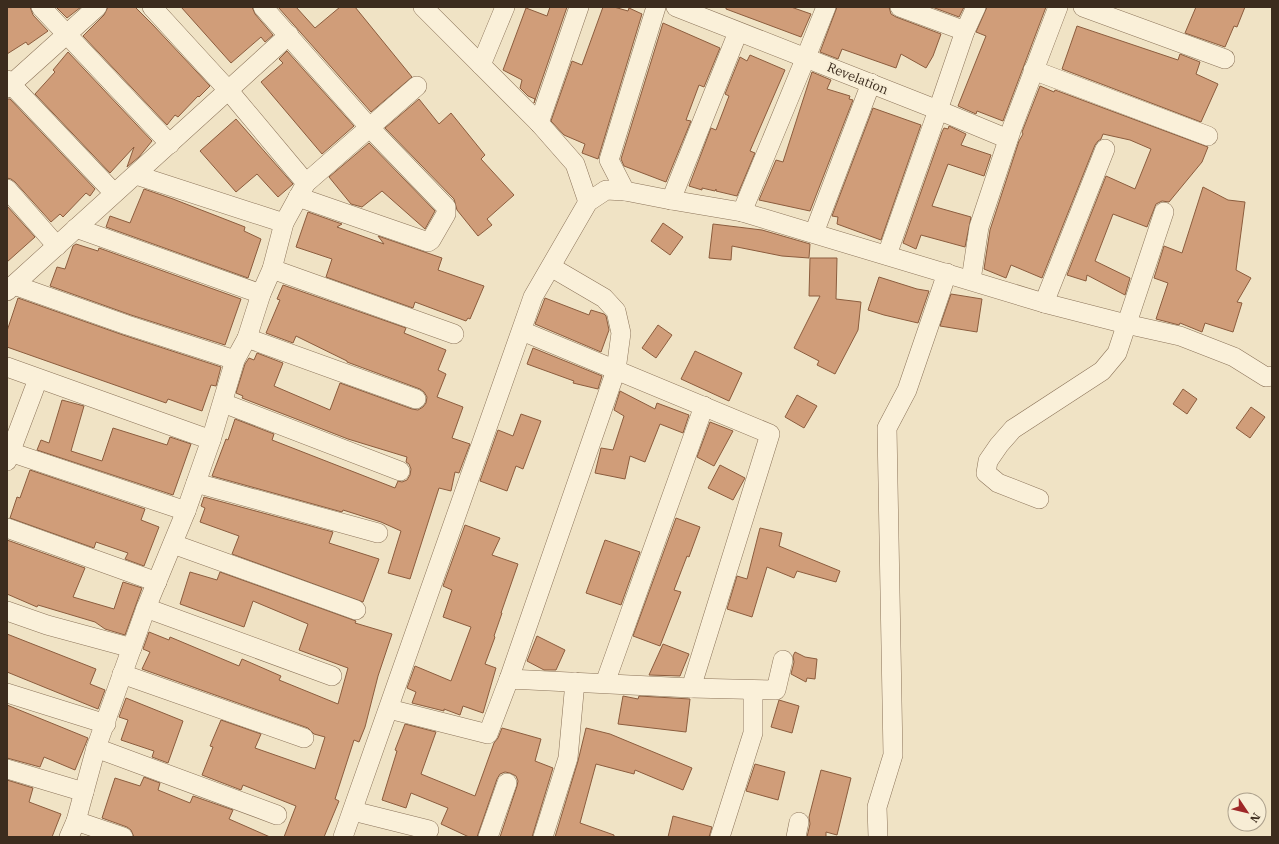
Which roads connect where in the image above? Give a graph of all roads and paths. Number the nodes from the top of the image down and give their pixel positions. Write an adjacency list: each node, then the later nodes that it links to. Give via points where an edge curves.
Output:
1 (41, 7): 17 (street)
2 (97, 7): 17 (street)
3 (152, 7): 26 (street)
4 (263, 7): 18 (street)
5 (423, 7): 21 (street)
6 (505, 7): 21 (street)
7 (579, 7): 28 (street)
8 (656, 7): 37 (street, via 609,160)
9 (676, 7): 16 (street, Revelation)
10 (826, 7): 19 (street)
11 (900, 7): 15 (street)
12 (976, 7): 15 (street)
13 (1058, 7): 22 (street)
14 (1083, 7): 20 (street)
15 (966, 31): 27 (street)
16 (738, 32): 19 (street, Revelation); 39 (street)
17 (66, 34): 24 (street); 32 (street)
18 (289, 35): 26 (street); 29 (street)
19 (806, 57): 23 (street, Revelation); 41 (street)
20 (1225, 59)
21 (481, 65): 28 (street)
22 (1033, 70): 30 (street); 31 (street)
23 (871, 83): 27 (street, Revelation); 45 (street)
24 (8, 84): 38 (street)
25 (417, 86): 29 (street)
26 (229, 91): 32 (street); 36 (street)
27 (938, 110): 31 (street, Revelation); 47 (street)
28 (539, 123): 40 (street, via 575,164)
29 (370, 128): 36 (street); 36 (street, via 446,207 446,214 429,242)
30 (1208, 136)
31 (1008, 139): 51 (street, via 979,227)
32 (170, 144): 34 (street)
33 (1106, 149): 54 (street)
34 (136, 175): 38 (street); 43 (street)
35 (7, 189): 46 (street)
36 (302, 190): 43 (street)
37 (625, 190): 39 (street); 40 (street, via 606,190)
38 (114, 194): 44 (street)
39 (672, 200): 41 (street)
40 (588, 202): 48 (street)
41 (742, 212): 45 (street)
42 (1164, 212): 55 (street)
43 (284, 223): 49 (street)
44 (76, 228): 46 (street); 53 (street)
45 (814, 234): 47 (street)
46 (57, 246): 52 (street)
47 (887, 255): 50 (street)
48 (551, 267): 56 (street, via 534,297); 61 (street, via 604,298 616,311 622,333)
49 (272, 269): 53 (street); 57 (street)
50 (947, 273): 51 (street); 106 (street, via 906,390 887,428 893,755 877,807)
51 (971, 280): 54 (street)
52 (11, 288): 59 (street)
53 (261, 294): 58 (street)
54 (1044, 302): 55 (street)
55 (1126, 324): 62 (street, via 1180,336 1234,357 1266,377); 71 (street, via 1117,353 1102,371 1013,429 988,461 986,473 998,483)
56 (522, 331): 61 (street); 90 (street)
57 (454, 334)
58 (247, 338): 59 (street); 64 (street)
59 (235, 360): 65 (street)
60 (7, 367): 63 (street)
61 (616, 370): 66 (street); 84 (street)
62 (1272, 376)
63 (38, 378): 67 (street); 68 (street)
64 (416, 399)
65 (223, 403): 67 (street); 69 (street)
66 (704, 406): 86 (street); 87 (street, via 770,434)
67 (211, 440): 70 (street)
68 (8, 455): 72 (street)
69 (400, 471)
70 (196, 482): 72 (street); 74 (street)
71 (1039, 499)
72 (186, 511): 75 (street)
73 (7, 528): 76 (street)
74 (378, 533)
75 (173, 544): 76 (street); 78 (street)
76 (157, 582): 77 (street)
77 (146, 608): 80 (street); 83 (street)
78 (356, 610)
79 (7, 611): 80 (street, via 47,625)
80 (132, 648): 82 (street)
81 (783, 660): 88 (street, via 776,690)
82 (122, 674): 91 (street); 92 (street)
83 (332, 676)
84 (509, 679): 85 (street); 90 (street, via 488,734)
85 (575, 682): 86 (street); 104 (street, via 568,758)
86 (605, 683): 87 (street)
87 (691, 688): 88 (street)
88 (753, 690): 105 (street, via 753,733)
89 (7, 693): 91 (street)
90 (388, 708): 97 (street)
91 (106, 724): 93 (street)
92 (304, 738)
93 (96, 748): 96 (street); 98 (street)
94 (7, 769): 96 (street)
95 (507, 783): 103 (street)
96 (84, 792): 99 (street)
97 (352, 811): 100 (street); 102 (street)
98 (277, 815)
99 (73, 829): 101 (street)
100 (429, 830)
101 (123, 837)
102 (343, 837)
103 (488, 837)
104 (543, 837)
105 (720, 837)
106 (878, 837)

